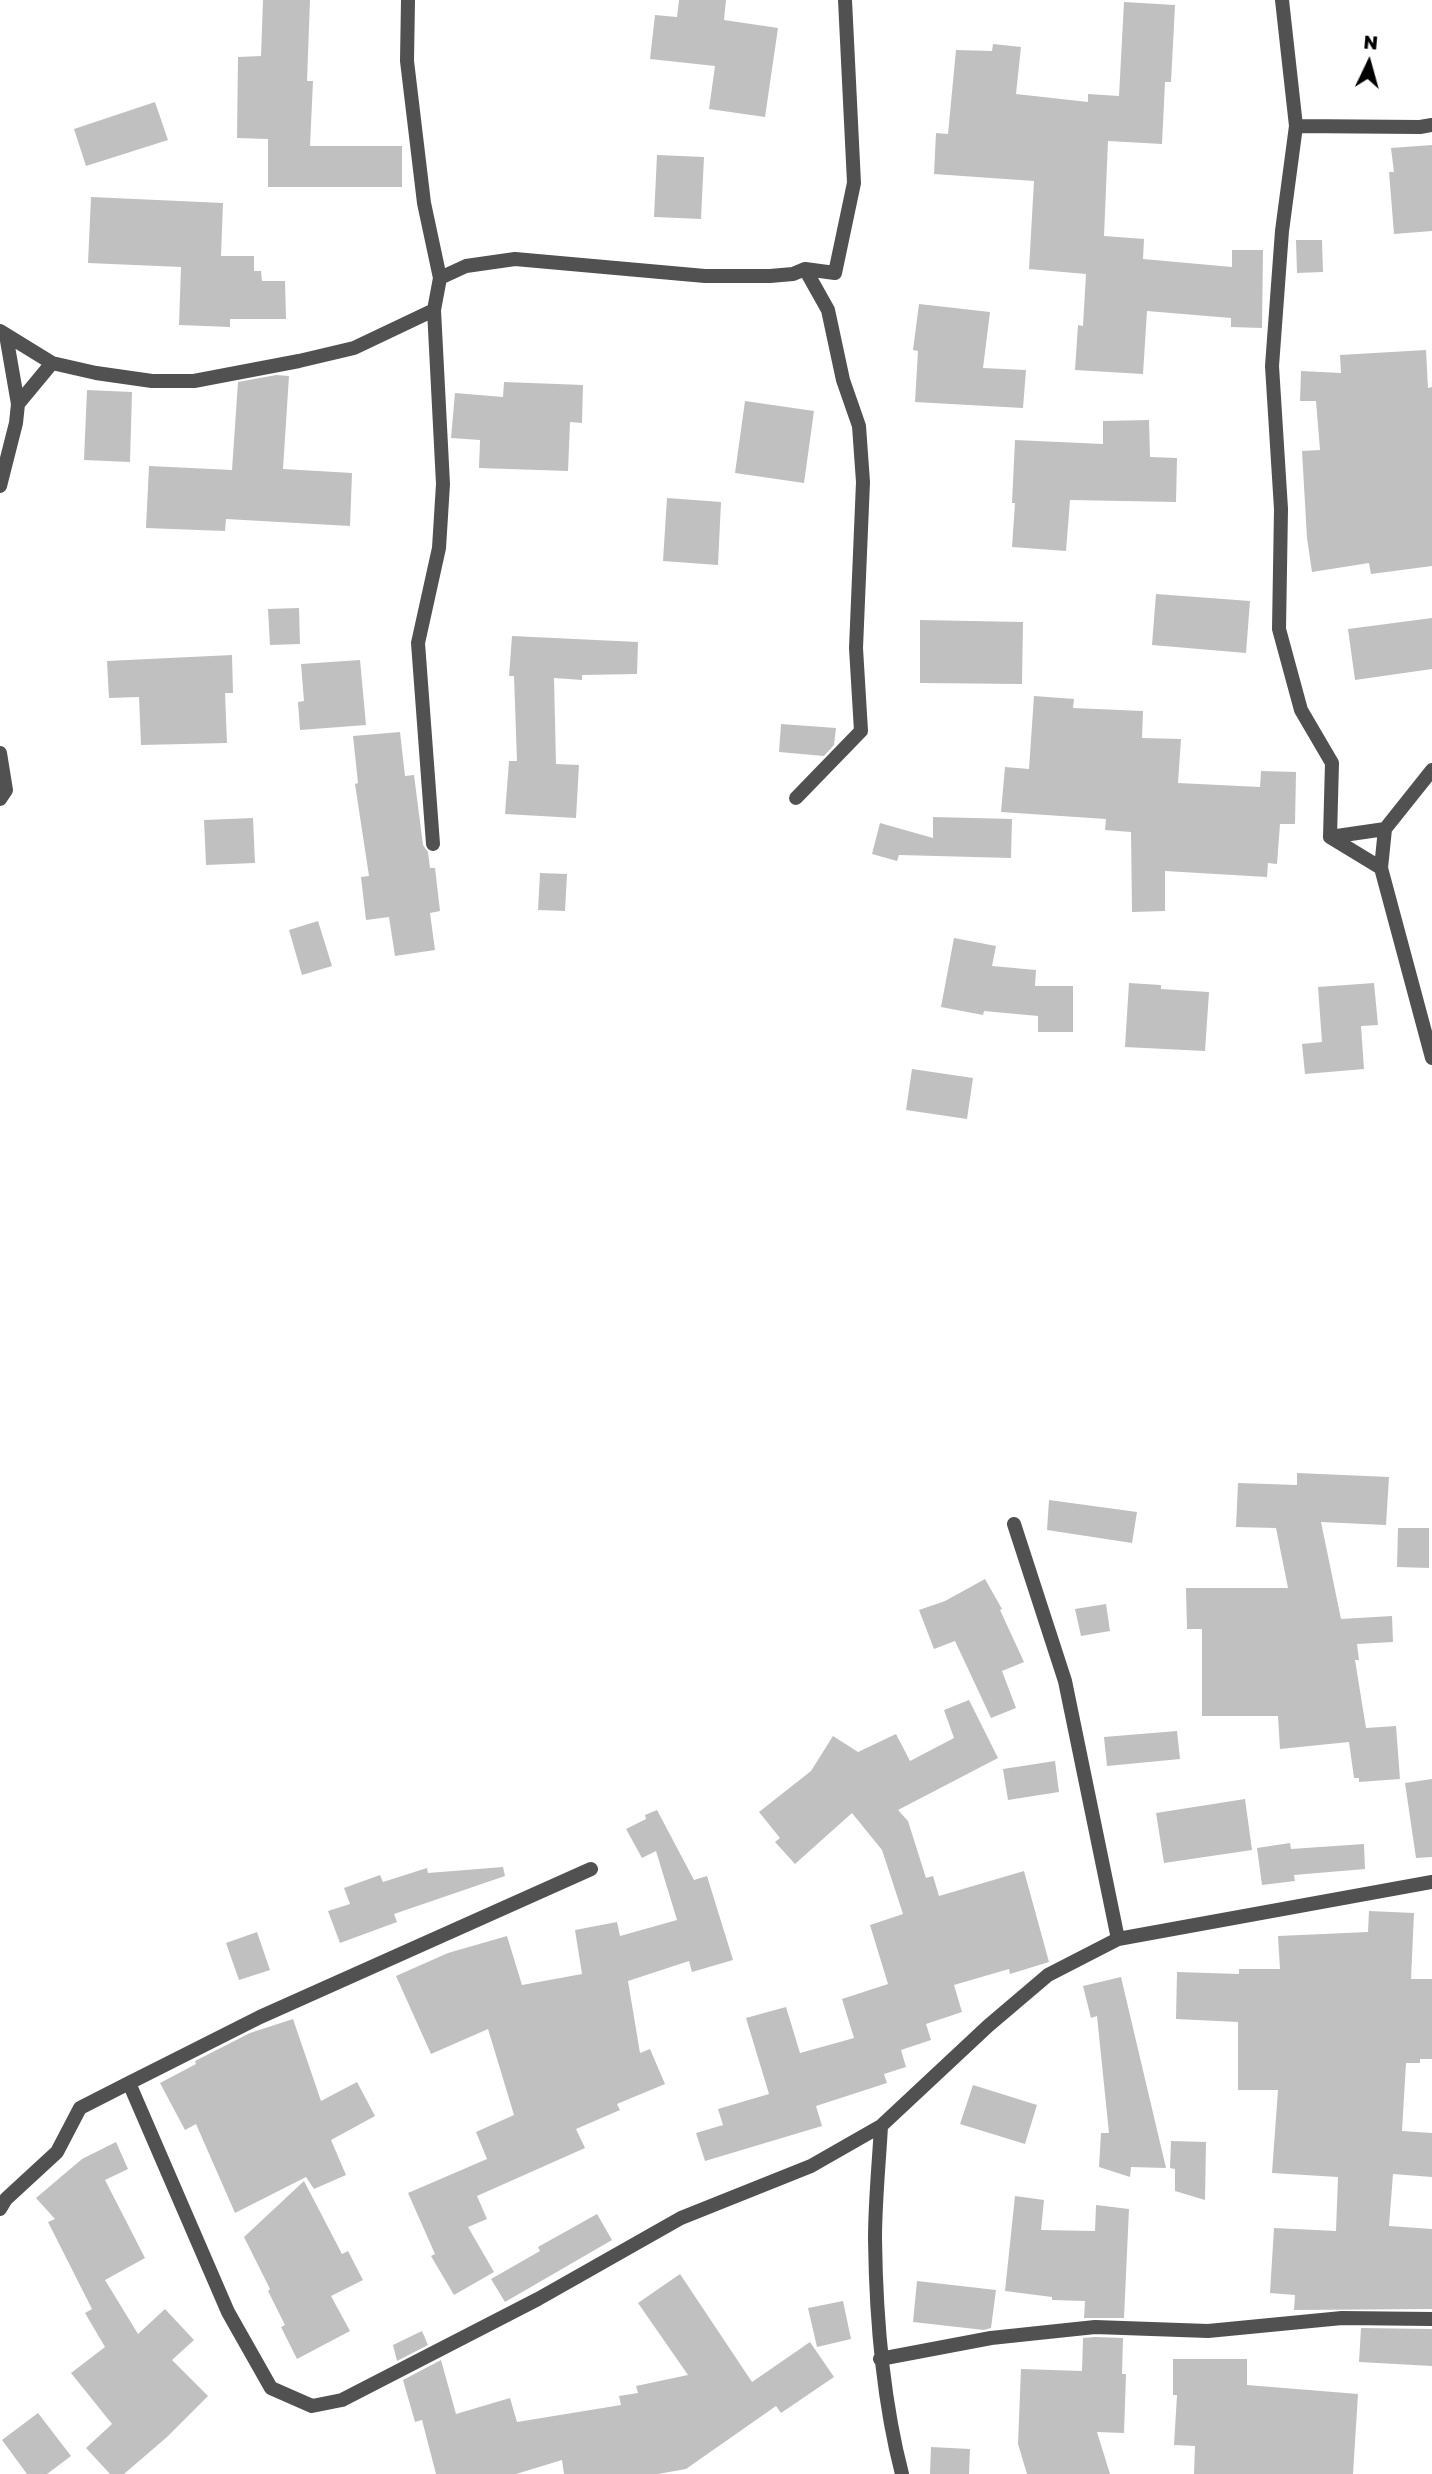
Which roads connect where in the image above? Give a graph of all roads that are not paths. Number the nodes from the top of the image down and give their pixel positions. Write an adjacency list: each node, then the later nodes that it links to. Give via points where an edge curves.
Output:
1 (408, 0): 7 (street, via 407,61 424,203)
2 (845, 0): 6 (street, via 855,183 835,273)
3 (1282, 0): 4 (street)
4 (1296, 125): 5 (street); 18 (street, via 1272,366 1281,509 1279,629 1301,710 1332,763)
5 (1432, 125)
6 (805, 269): 7 (street, via 770,276 705,276 515,259 466,265); 15 (street, via 828,310 843,380 859,426 863,482 856,648 861,731)
7 (440, 278): 8 (street)
8 (434, 310): 10 (street, via 354,348 194,381 152,381); 19 (street, via 443,484 439,548 418,643)
9 (3, 332): 10 (street); 11 (street)
10 (52, 363): 11 (street)
11 (18, 404): 12 (street)
12 (0, 485)
13 (0, 753): 16 (street, via 6,790)
14 (1432, 770): 17 (street)
15 (796, 798)
16 (0, 799)
17 (1385, 829): 18 (street); 20 (street)
18 (1330, 836): 20 (street)
19 (433, 844)
20 (1381, 868): 21 (street)
21 (1432, 1058)
22 (1014, 1524): 25 (street, via 1065,1681)
23 (590, 1869): 26 (street, via 260,2017)
24 (1432, 1882): 25 (street)
25 (1118, 1938): 27 (street, via 1048,1975)
26 (129, 2083): 27 (street, via 228,2312 271,2388 313,2406 342,2400 538,2299 681,2218 811,2166); 28 (street, via 80,2108 57,2152)
27 (881, 2126): 30 (street, via 875,2237)
28 (0, 2209)
29 (1432, 2319): 30 (street, via 1342,2318 1208,2331 1096,2327 991,2338)
30 (880, 2359): 31 (street)
31 (902, 2474)

